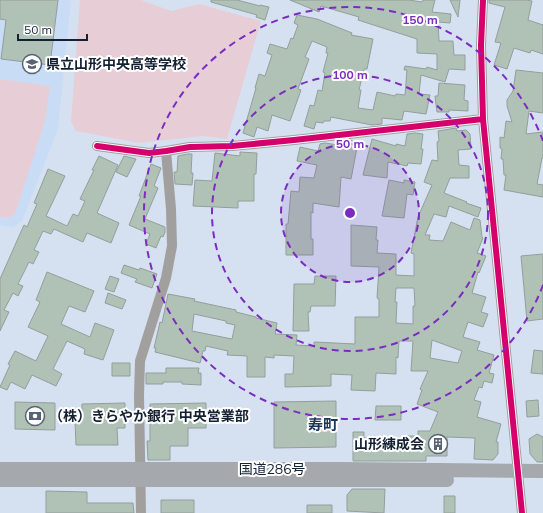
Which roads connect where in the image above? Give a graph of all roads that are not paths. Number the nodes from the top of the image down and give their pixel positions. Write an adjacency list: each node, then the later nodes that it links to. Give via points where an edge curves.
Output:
1 (483, 0): 2 (street)
2 (483, 119): 4 (street); 8 (street)
3 (97, 146): 4 (street, via 149,152)
4 (166, 151): 7 (street, via 172,246 166,278 140,361)
5 (0, 469): 7 (highway, 国道286号)
6 (543, 471): 8 (highway, 国道286号)
7 (141, 474): 8 (highway, 国道286号, via 342,469); 9 (highway, 国道286号); 11 (street)
8 (518, 475): 10 (highway, 国道286号); 12 (street)
9 (0, 480)
10 (543, 480)
11 (141, 513)
12 (522, 513)

